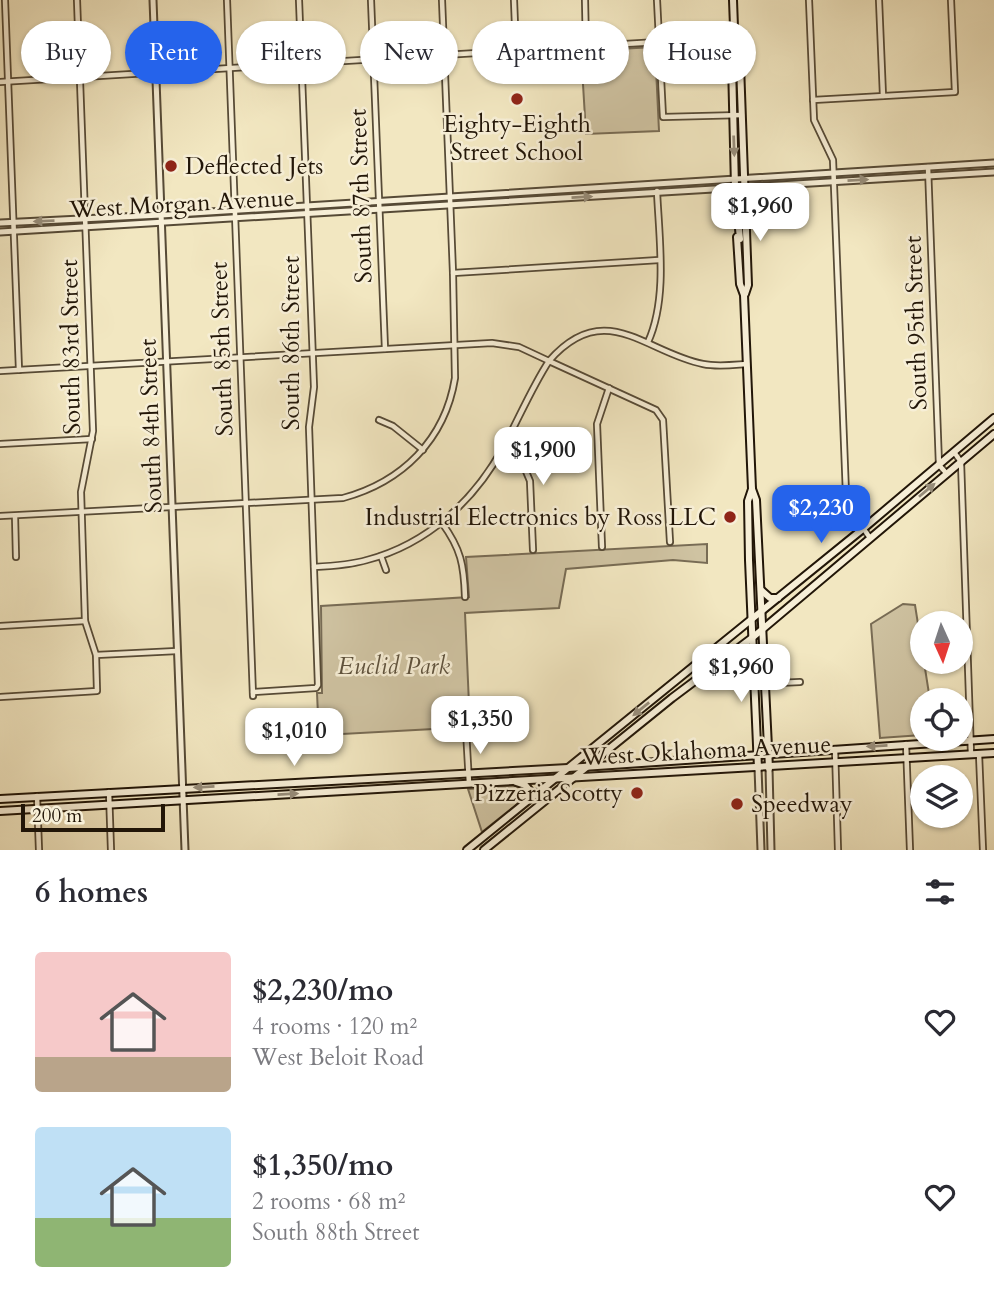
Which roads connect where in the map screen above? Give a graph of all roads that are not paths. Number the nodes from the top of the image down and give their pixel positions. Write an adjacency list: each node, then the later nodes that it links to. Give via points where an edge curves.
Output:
1 (5, 0): 28 (street)
2 (77, 0): 15 (street, South 83rd Street)
3 (153, 0): 16 (street, South 84th Street)
4 (227, 0): 25 (street, South 85th Street)
5 (299, 0): 17 (street, South 86th Street)
6 (371, 0): 18 (street, South 87th Street)
7 (442, 0): 19 (street)
8 (514, 0): 20 (street)
9 (585, 0): 21 (street)
10 (657, 0): 22 (street)
11 (733, 0): 23 (main road)
12 (809, 0): 39 (street)
13 (879, 0): 38 (street)
14 (951, 0): 38 (street, via 955,92)
15 (78, 21)
16 (154, 21)
17 (300, 21)
18 (372, 21)
19 (443, 21)
20 (515, 21)
21 (585, 21)
22 (658, 21)
23 (734, 21)
24 (222, 69): 25 (street)
25 (230, 69): 26 (street); 63 (street, South 85th Street)
26 (236, 69)
27 (21, 80): 28 (street)
28 (8, 81): 29 (street); 68 (street)
29 (0, 82)
30 (80, 84): 66 (street, South 83rd Street)
31 (155, 84): 65 (street, South 84th Street)
32 (303, 84): 61 (street, South 86th Street)
33 (374, 84): 59 (street, South 87th Street)
34 (445, 84): 57 (street)
35 (661, 84): 41 (street, via 663,117)
36 (732, 84): 41 (main road)
37 (741, 84): 40 (main road)
38 (883, 96): 39 (street)
39 (813, 100): 45 (street, via 814,120 831,151)
40 (742, 114): 41 (street); 51 (main road)
41 (732, 115): 50 (main road, one-way to 50)
42 (994, 163): 43 (street, West Morgan Avenue)
43 (928, 167): 45 (street, West Morgan Avenue); 47 (street, South 95th Street)
44 (994, 172): 47 (street, West Morgan Avenue)
45 (833, 173): 46 (street, West Morgan Avenue); 49 (street)
46 (778, 176): 51 (street, West Morgan Avenue); 53 (street)
47 (928, 177): 49 (street, West Morgan Avenue, one-way to 47); 98 (street, South 95th Street)
48 (705, 181): 50 (street, West Morgan Avenue); 52 (street, West Morgan Avenue); 54 (street)
49 (834, 181): 53 (street, West Morgan Avenue); 108 (street, via 846,494 847,505)
50 (735, 183): 51 (street, West Morgan Avenue); 54 (street, West Morgan Avenue); 76 (main road)
51 (745, 183): 53 (street, West Morgan Avenue); 76 (main road, via 748,285)
52 (656, 184): 55 (street, West Morgan Avenue); 56 (street)
53 (778, 184)
54 (705, 189): 56 (street, West Morgan Avenue)
55 (550, 191): 57 (street, West Morgan Avenue); 58 (street)
56 (657, 192): 58 (street, West Morgan Avenue, one-way to 56); 74 (street)
57 (449, 197): 59 (street, West Morgan Avenue); 60 (street)
58 (551, 198): 60 (street, West Morgan Avenue)
59 (378, 201): 61 (street, West Morgan Avenue); 62 (street, South 87th Street)
60 (450, 204): 62 (street, West Morgan Avenue); 75 (street)
61 (307, 206): 63 (street, West Morgan Avenue); 64 (street, South 86th Street)
62 (379, 209): 64 (street, West Morgan Avenue); 79 (street, South 87th Street)
63 (235, 210): 65 (street, West Morgan Avenue); 67 (street, South 85th Street)
64 (307, 214): 67 (street, West Morgan Avenue); 80 (street, South 86th Street)
65 (161, 215): 66 (street, West Morgan Avenue); 70 (street, South 84th Street)
66 (85, 219): 68 (street, West Morgan Avenue, one-way to 68); 71 (street, South 83rd Street)
67 (235, 219): 70 (street, West Morgan Avenue); 81 (street, South 85th Street)
68 (14, 222): 69 (street, West Morgan Avenue); 72 (street)
69 (0, 223)
70 (161, 223): 71 (street, West Morgan Avenue); 83 (street, South 84th Street)
71 (86, 228): 72 (street, West Morgan Avenue); 85 (street, South 83rd Street)
72 (14, 231): 73 (street, West Morgan Avenue); 86 (street)
73 (0, 232)
74 (659, 260): 75 (street); 77 (street, via 658,317)
75 (453, 272): 78 (street)
76 (744, 295): 84 (main road)
77 (649, 342): 82 (street, via 627,334 596,332 572,341); 84 (street, via 702,364)
78 (456, 345): 79 (street); 82 (street, via 501,343); 95 (street, via 452,393)
79 (385, 349): 80 (street)
80 (313, 354): 81 (street); 101 (street, South 86th Street)
81 (240, 358): 83 (street); 102 (street, South 85th Street)
82 (549, 361): 88 (street); 94 (street)
83 (166, 362): 85 (street); 103 (street, South 84th Street)
84 (747, 364): 100 (main road)
85 (91, 367): 86 (street); 92 (street, South 83rd Street)
86 (19, 370): 87 (street)
87 (0, 371)
88 (609, 388): 110 (street, via 656,410 663,420); 111 (street, via 597,424)
89 (994, 418): 96 (main road)
90 (379, 420): 95 (street)
91 (994, 434): 97 (main road)
92 (92, 439): 93 (street); 104 (street, South 83rd Street)
93 (0, 444)
94 (504, 447): 107 (street, via 473,493); 112 (street, via 522,463 530,481)
95 (423, 450): 101 (street, via 395,476 369,490)
96 (954, 452): 97 (street); 98 (main road)
97 (961, 462): 99 (main road); 132 (street)
98 (939, 465): 99 (street); 108 (main road)
99 (947, 474): 109 (main road, one-way to 99)
100 (752, 489): 117 (main road); 121 (main road, via 748,500)
101 (311, 501): 102 (street); 115 (street, South 86th Street)
102 (245, 503): 103 (street); 131 (street, South 85th Street, via 253,694)
103 (172, 507): 104 (street); 126 (street, South 84th Street)
104 (81, 511): 106 (street); 122 (street, South 83rd Street)
105 (0, 516): 106 (street)
106 (15, 516): 113 (street)
107 (442, 523): 114 (street); 118 (street, via 462,557)
108 (864, 528): 109 (street); 119 (main road)
109 (870, 538): 124 (main road)
110 (670, 542)
111 (602, 547)
112 (533, 550)
113 (16, 556)
114 (381, 556): 115 (street); 116 (street)
115 (314, 567): 131 (street, South 86th Street)
116 (386, 570)
117 (761, 590): 119 (main road); 120 (main road)
118 (465, 597)
119 (778, 598): 120 (main road)
120 (762, 611): 121 (main road); 124 (main road)
121 (751, 620): 125 (main road); 150 (main road, one-way to 150)
122 (85, 621): 123 (street); 127 (street, South 83rd Street)
123 (0, 626)
124 (763, 628): 125 (main road); 129 (main road)
125 (752, 638): 130 (main road); 140 (main road)
126 (177, 651): 127 (street); 158 (street, South 84th Street)
127 (96, 655): 133 (street, South 83rd Street, via 97,691)
128 (800, 682): 129 (street)
129 (765, 683): 130 (street); 142 (main road)
130 (754, 684): 143 (main road)
131 (318, 685)
132 (969, 688)
133 (0, 697)
134 (466, 730): 153 (street)
135 (994, 739): 136 (main road, West Oklahoma Avenue)
136 (973, 741)
137 (906, 744): 138 (main road, West Oklahoma Avenue); 141 (main road, West Oklahoma Avenue, one-way to 141); 146 (street)
138 (910, 744)
139 (973, 747): 145 (street)
140 (611, 748): 147 (main road, via 613,760); 149 (main road)
141 (835, 749): 142 (main road, West Oklahoma Avenue); 148 (street)
142 (768, 753): 143 (main road, West Oklahoma Avenue); 152 (main road)
143 (757, 754): 147 (main road, West Oklahoma Avenue); 151 (main road)
144 (994, 754): 145 (main road, West Oklahoma Avenue)
145 (976, 755): 146 (main road, West Oklahoma Avenue); 176 (street)
146 (907, 759): 148 (main road, West Oklahoma Avenue); 175 (street)
147 (626, 763): 149 (main road, West Oklahoma Avenue)
148 (835, 763): 152 (main road, West Oklahoma Avenue); 174 (street)
149 (590, 765): 150 (main road, West Oklahoma Avenue); 154 (main road)
150 (568, 768): 153 (main road, West Oklahoma Avenue); 155 (main road)
151 (758, 768): 152 (main road, West Oklahoma Avenue); 154 (main road, West Oklahoma Avenue); 172 (street)
152 (769, 768): 173 (street)
153 (468, 773): 157 (street); 158 (main road, West Oklahoma Avenue, one-way to 158)
154 (575, 777): 155 (main road, West Oklahoma Avenue); 171 (main road)
155 (554, 779): 156 (main road, West Oklahoma Avenue); 163 (main road)
156 (511, 781): 157 (main road, West Oklahoma Avenue); 163 (main road, via 527,787)
157 (469, 783): 162 (main road, West Oklahoma Avenue, one-way to 157)
158 (183, 788): 159 (main road, West Oklahoma Avenue); 162 (street, South 84th Street)
159 (109, 792): 160 (main road, West Oklahoma Avenue); 164 (street)
160 (37, 796): 161 (main road, West Oklahoma Avenue); 165 (street)
161 (0, 799)
162 (183, 800): 164 (main road, West Oklahoma Avenue); 169 (street, South 84th Street)
163 (527, 800): 170 (main road)
164 (110, 804): 165 (main road, West Oklahoma Avenue); 168 (street)
165 (38, 808): 166 (main road, West Oklahoma Avenue); 167 (street)
166 (0, 811)
167 (39, 850)
168 (111, 850)
169 (185, 850)
170 (467, 850)
171 (484, 850)
172 (761, 850)
173 (771, 850)
174 (838, 850)
175 (910, 850)
176 (983, 850)

